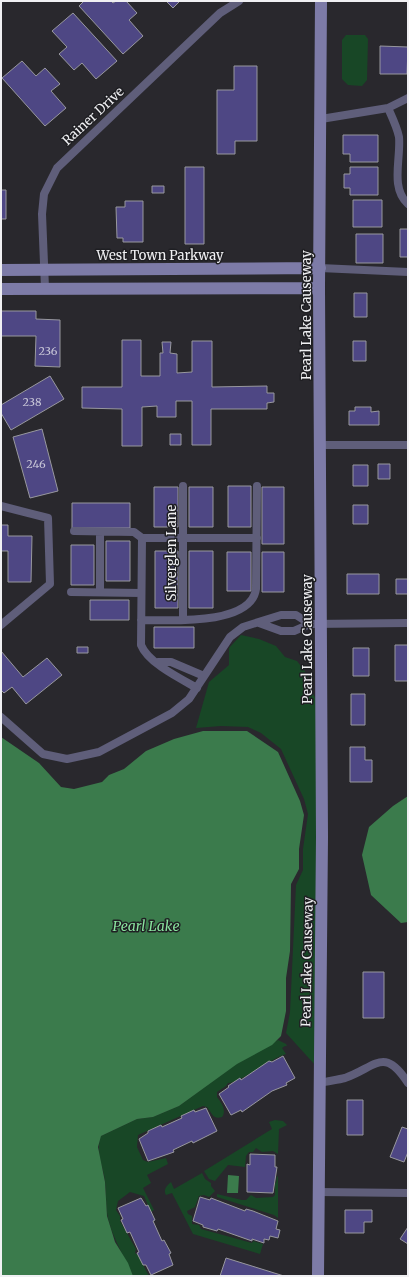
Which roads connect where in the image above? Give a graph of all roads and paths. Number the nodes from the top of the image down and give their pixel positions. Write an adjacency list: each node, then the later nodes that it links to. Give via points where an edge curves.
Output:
1 (239, 1): 8 (street, Rainer Drive, via 220,14 56,168 44,194)
2 (321, 1): 5 (street, Pearl Lake Causeway)
3 (408, 98): 4 (street)
4 (388, 108): 5 (street); 6 (street, via 399,138 398,190)
5 (321, 119): 7 (street, Pearl Lake Causeway)
6 (408, 204)
7 (320, 268): 8 (street, West Town Parkway); 10 (street); 12 (street, Pearl Lake Causeway)
8 (44, 269): 9 (street, West Town Parkway); 11 (street, Rainer Drive)
9 (1, 270)
10 (408, 272)
11 (45, 288): 12 (street); 13 (street)
12 (319, 288): 14 (street, Pearl Lake Causeway)
13 (1, 289)
14 (321, 445): 15 (street); 30 (street, Pearl Lake Causeway)
15 (408, 445)
16 (183, 486): 22 (street, Silverglen Lane)
17 (257, 486): 23 (street)
18 (1, 506): 32 (street, via 48,518 50,584)
19 (74, 531): 20 (street)
20 (100, 532): 21 (street, via 134,532); 25 (street)
21 (142, 538): 22 (street); 26 (street)
22 (183, 538): 23 (street); 28 (street, Silverglen Lane)
23 (257, 538): 28 (street, via 256,589 252,601 215,619)
24 (71, 592): 25 (street)
25 (100, 592): 26 (street)
26 (141, 593): 27 (street)
27 (141, 620): 28 (street); 33 (street, via 141,645 144,652)
28 (183, 620)
29 (259, 623): 30 (street, via 281,631 294,631); 30 (street, via 281,615 296,615); 34 (street, via 243,627 230,637)
30 (315, 623): 31 (street); 37 (street, Pearl Lake Causeway, via 322,845)
31 (408, 623)
32 (1, 624)
33 (158, 662): 34 (street, via 171,662); 35 (street, via 168,672)
34 (204, 676): 35 (street)
35 (197, 688): 36 (street, via 190,699 172,713 99,752 67,760 42,754)
36 (1, 717)
37 (320, 1083): 38 (street, via 345,1078 384,1062 393,1064 400,1070); 39 (street, Pearl Lake Causeway)
38 (408, 1083)
39 (318, 1192): 40 (street); 41 (street, Pearl Lake Causeway)
40 (408, 1193)
41 (318, 1276)

